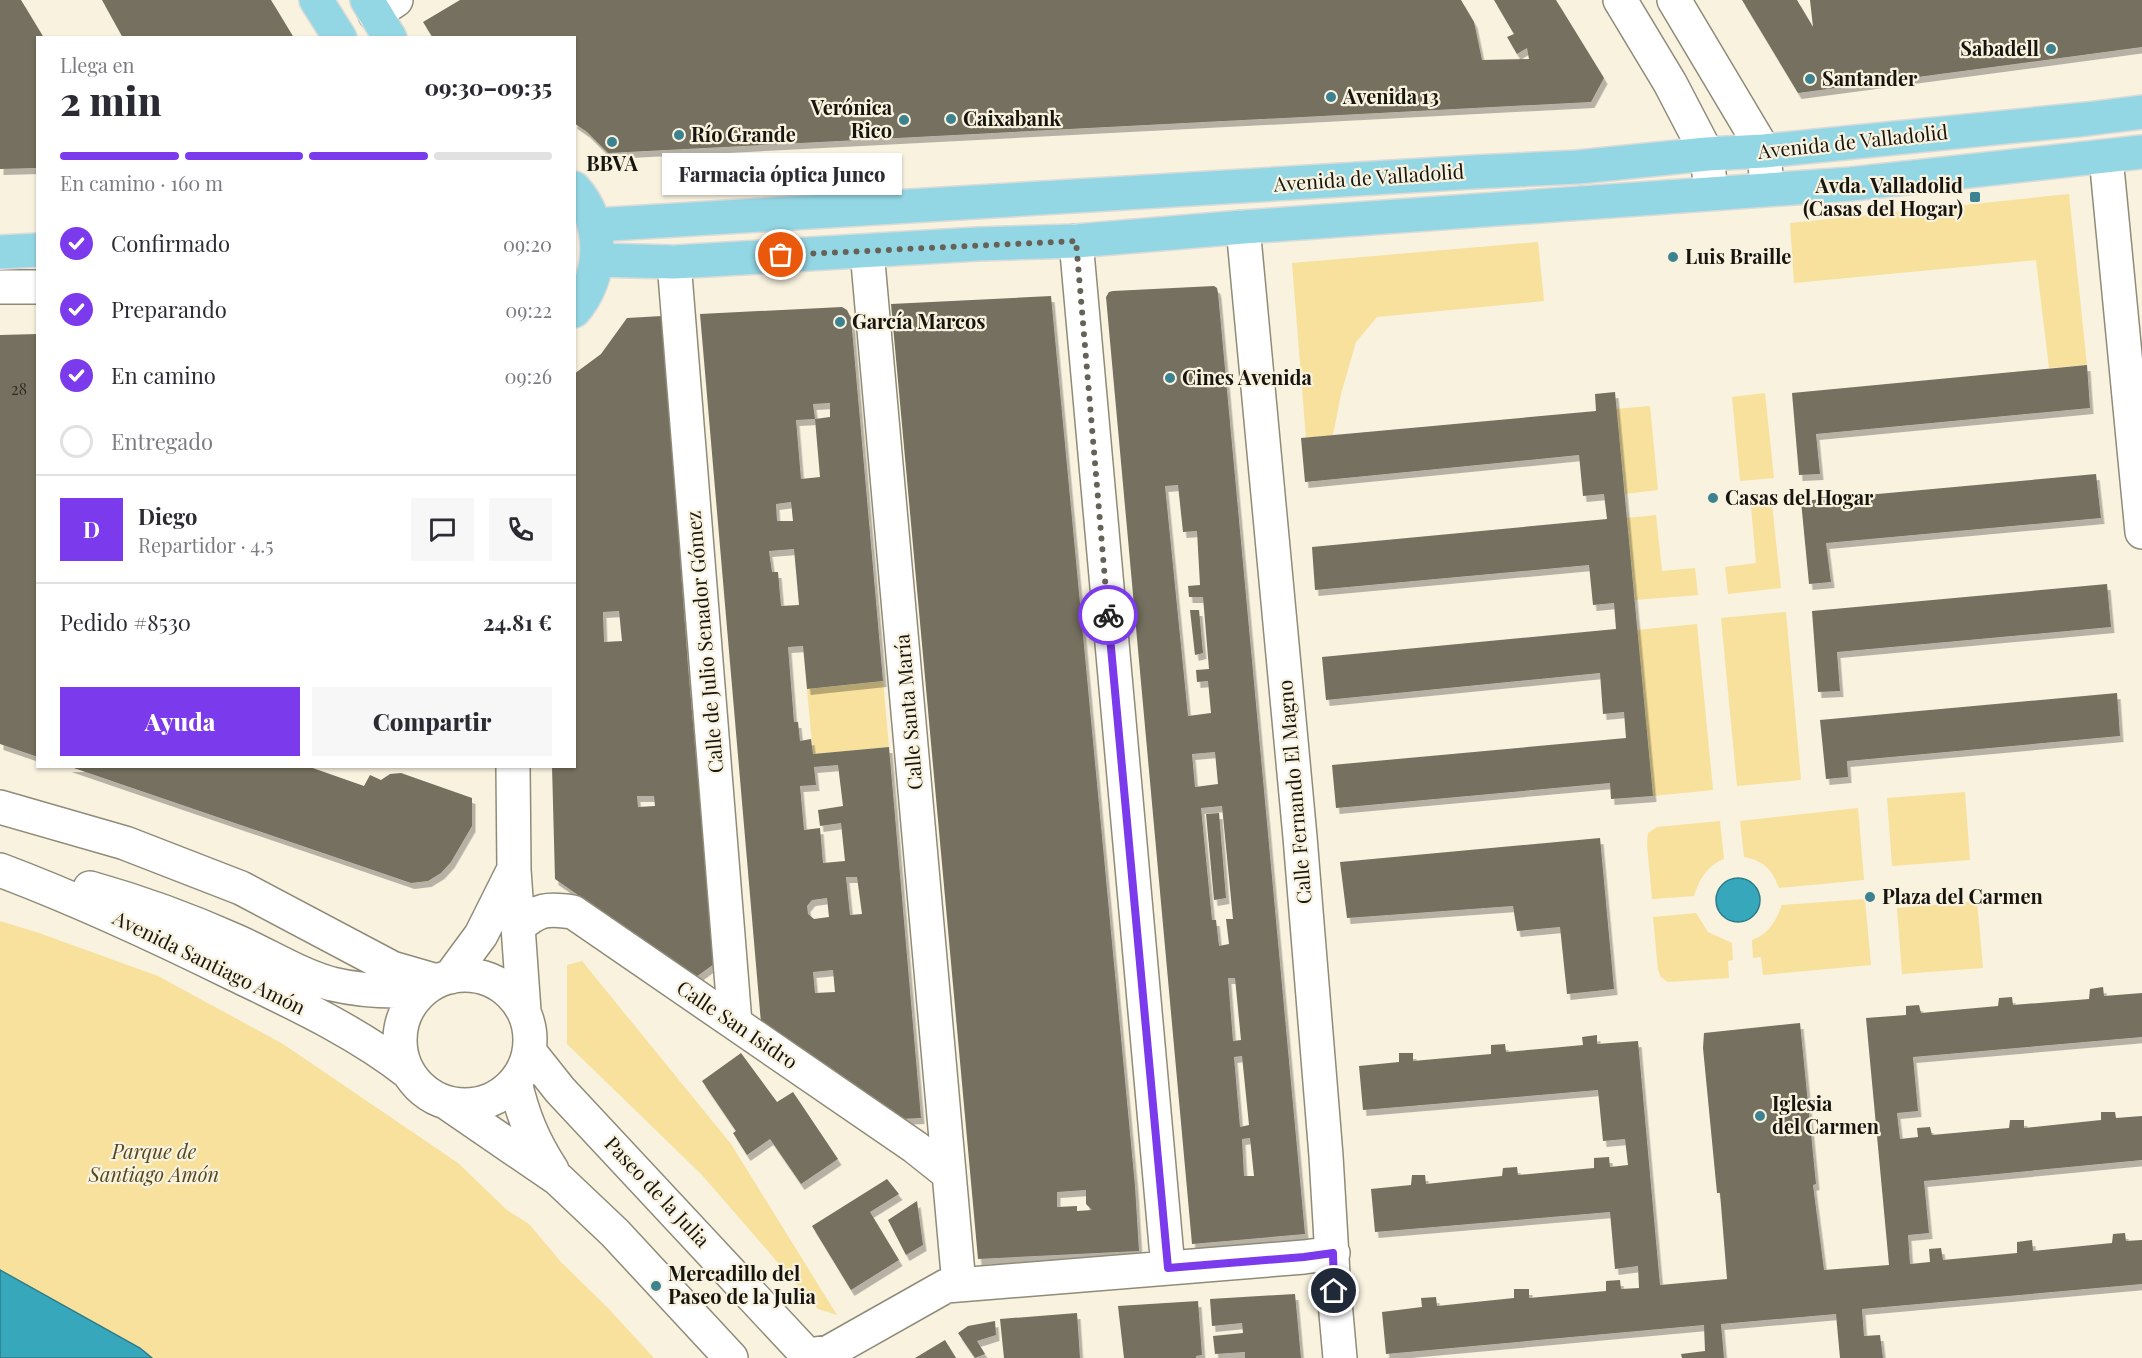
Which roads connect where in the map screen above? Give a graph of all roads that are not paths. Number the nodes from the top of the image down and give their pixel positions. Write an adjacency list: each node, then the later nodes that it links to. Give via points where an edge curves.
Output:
1 (316, 0): 4 (main road)
2 (1620, 0): 8 (street)
3 (1674, 0): 6 (street)
4 (338, 36)
5 (2142, 112): 6 (main road, Avenida de Valladolid)
6 (1764, 151): 8 (main road, Avenida de Valladolid); 10 (street)
7 (2142, 152): 9 (main road, Avenida de Valladolid)
8 (1707, 154): 12 (street); 13 (main road, Avenida de Valladolid, via 1578,167)
9 (2106, 157): 10 (main road, Avenida de Valladolid); 24 (street)
10 (1767, 189): 12 (main road, Avenida de Valladolid)
11 (576, 191): 13 (main road, via 589,208)
12 (1711, 193): 14 (main road, Avenida de Valladolid)
13 (594, 225): 19 (main road)
14 (1243, 227): 15 (main road, Avenida de Valladolid); 39 (street, Calle Fernando El Magno, via 1300,837)
15 (1076, 241): 17 (main road, Avenida de Valladolid); 40 (street)
16 (36, 250): 18 (main road)
17 (867, 250): 20 (main road, Avenida de Valladolid); 37 (street, Calle Santa María)
18 (0, 252)
19 (597, 260): 20 (main road, Avenida de Valladolid); 23 (main road, via 589,291)
20 (674, 261): 32 (street, Calle de Julio Senador Gómez)
21 (36, 286): 22 (street)
22 (0, 287)
23 (576, 308)
24 (2142, 532)
25 (513, 768): 28 (street)
26 (0, 807): 30 (street, via 125,843 241,888 392,968)
27 (0, 868): 30 (street, Avenida Santiago Amón, via 59,879 132,900 332,984 369,989); 34 (street, Avenida Santiago Amón, via 139,928 286,999 381,1051)
28 (514, 870): 29 (street); 30 (street, via 481,935)
29 (518, 927): 31 (street); 32 (street, Calle San Isidro, via 533,914 552,908 573,912)
30 (437, 983): 31 (street, via 472,975 493,981 511,993); 34 (street, via 409,1008 401,1029 401,1052)
31 (524, 1011): 33 (street, via 530,1031)
32 (735, 1023): 37 (street, Calle San Isidro)
33 (529, 1051): 35 (street); 42 (street, Paseo de la Julia, via 560,1090)
34 (409, 1073): 36 (street, via 419,1086)
35 (515, 1082): 36 (street, via 501,1095 484,1102); 38 (street, via 536,1145)
36 (447, 1103): 38 (street)
37 (949, 1174): 41 (street, Calle Santa María)
38 (558, 1179): 43 (street, via 615,1233)
39 (1333, 1253): 40 (street); 44 (street, Calle Fernando El Magno)
40 (1168, 1268): 41 (street)
41 (959, 1285): 42 (street, via 946,1286 829,1352)
42 (809, 1357)
43 (731, 1358)
44 (1340, 1358)

